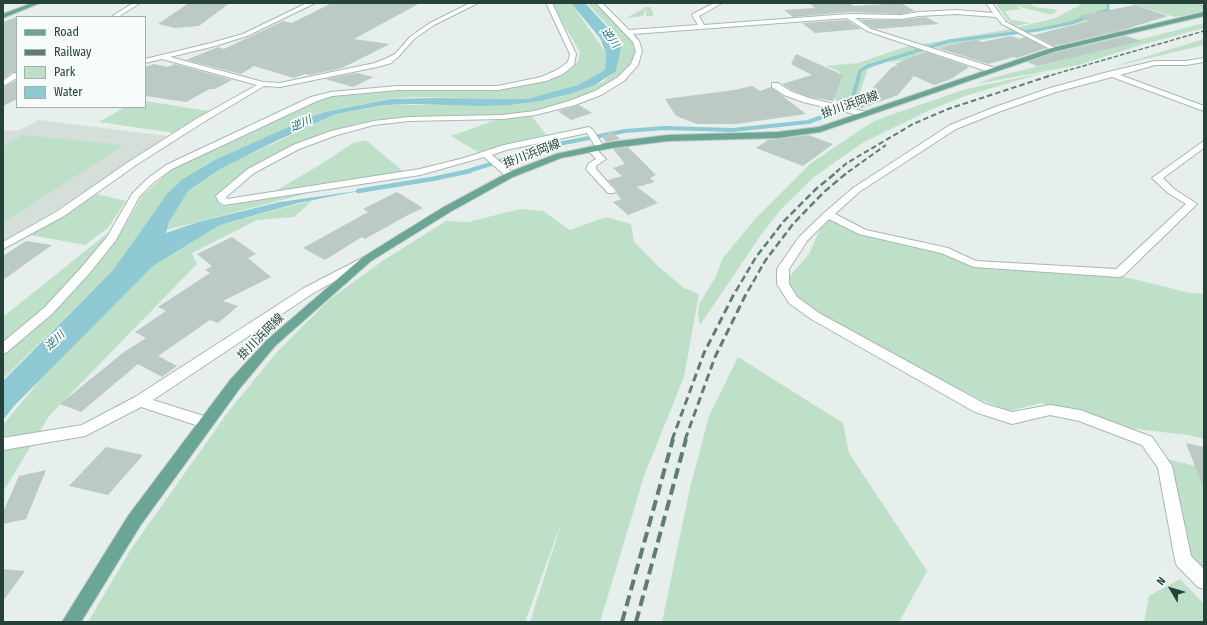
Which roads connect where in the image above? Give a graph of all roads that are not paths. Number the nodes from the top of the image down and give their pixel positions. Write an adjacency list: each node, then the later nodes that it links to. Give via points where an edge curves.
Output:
1 (37, 3): 11 (main road)
2 (137, 3): 12 (street)
3 (312, 3): 17 (street, via 245,35)
4 (475, 3): 25 (street, via 432,24 412,38 398,55 377,66 280,85)
5 (549, 3): 37 (street, via 572,54 571,64 560,72 543,79 498,88 397,88 331,94 314,99 169,167 135,196 112,238 84,272 48,311)
6 (599, 3): 15 (street)
7 (719, 3): 14 (street, via 695,15)
8 (989, 3): 10 (street)
9 (1204, 14): 16 (main road, 掛川浜岡線)
10 (998, 15): 13 (street, via 956,12 901,17); 16 (street, via 1004,23)
11 (3, 16)
12 (116, 16)
13 (848, 16): 14 (street); 20 (street, via 869,30)
14 (702, 26): 15 (street)
15 (628, 32): 31 (street, via 636,41 639,51 634,65 621,79 598,93 535,113 502,117 409,119 374,123 334,133 296,147 251,171 221,196 224,202 420,172)
16 (1054, 49): 20 (main road, 掛川浜岡線)
17 (162, 57): 19 (street); 25 (street)
18 (1204, 60): 21 (street, via 1156,63)
19 (146, 61)
20 (992, 70): 28 (main road, 掛川浜岡線)
21 (1111, 74): 27 (street); 34 (street, via 1053,90 954,127 856,190)
22 (3, 76): 23 (street)
23 (16, 77): 24 (street)
24 (3, 84)
25 (263, 84): 35 (street, via 140,158 60,214)
26 (775, 85): 28 (street, via 806,100)
27 (1204, 109)
28 (858, 113): 29 (main road, 掛川浜岡線, via 820,129 778,135)
29 (595, 143): 31 (street, via 589,130 504,148); 32 (main road, 掛川浜岡線); 33 (street, via 601,159 592,165 591,169)
30 (1204, 144): 34 (street, via 1157,178 1171,191 1192,204 1119,273 974,264 944,250 863,232)
31 (488, 156): 32 (street)
32 (510, 175): 36 (main road, 掛川浜岡線, via 446,210)
33 (611, 191)
34 (828, 215): 41 (street, via 803,239 783,269 783,284 793,300 815,316 980,408 1012,418 1050,410 1080,416 1147,441 1165,466 1183,560)
35 (3, 246)
36 (367, 259): 38 (street, via 308,291); 39 (main road, 掛川浜岡線, via 271,343)
37 (3, 349)
38 (140, 401): 39 (street); 40 (street, via 85,430)
39 (205, 422): 42 (main road, 掛川浜岡線, via 134,521)
40 (4, 444)
41 (1204, 581)
42 (71, 622)

